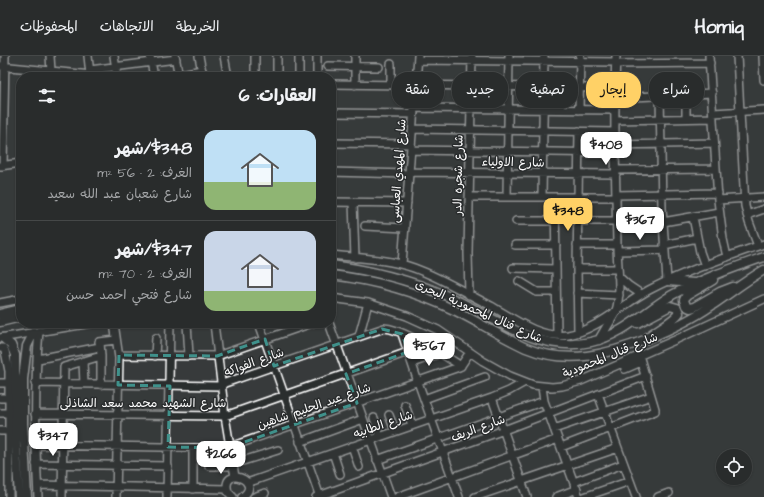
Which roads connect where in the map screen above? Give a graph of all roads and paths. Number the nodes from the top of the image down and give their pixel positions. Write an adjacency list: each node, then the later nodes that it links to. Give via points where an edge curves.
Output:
1 (5, 56): 29 (street)
2 (50, 56): 36 (street)
3 (88, 56): 37 (street)
4 (114, 56): 31 (street)
5 (199, 56): 42 (street)
6 (224, 56): 43 (street)
7 (254, 56): 44 (street)
8 (277, 56): 45 (street)
9 (299, 56): 46 (street)
10 (317, 56): 47 (street)
11 (355, 56): 32 (street)
12 (636, 56): 27 (street)
13 (653, 56): 28 (street)
14 (737, 56): 74 (street)
15 (763, 56): 52 (street)
16 (176, 58): 19 (street); 41 (street)
17 (418, 58): 18 (street); 48 (street, شارع المهدي العباسى)
18 (472, 58): 20 (street); 49 (street, شارع شجره الدر)
19 (151, 59): 31 (street); 40 (street)
20 (509, 59): 21 (street); 56 (street)
21 (544, 59): 22 (street); 50 (street)
22 (580, 59): 25 (street); 58 (street)
23 (680, 60): 24 (street); 28 (street)
24 (709, 60): 61 (street)
25 (616, 61): 27 (street); 51 (street)
26 (391, 64): 55 (street)
27 (636, 64): 28 (street)
28 (652, 64)
29 (2, 66): 34 (street); 60 (street)
30 (328, 66): 32 (street)
31 (116, 67): 38 (street); 39 (street)
32 (355, 67): 33 (street); 54 (street)
33 (378, 67)
34 (27, 69): 35 (street)
35 (47, 72)
36 (54, 72)
37 (90, 72)
38 (97, 72)
39 (116, 72)
40 (153, 72)
41 (178, 72)
42 (202, 72)
43 (227, 72)
44 (255, 72)
45 (277, 72)
46 (299, 72)
47 (317, 72)
48 (417, 72)
49 (472, 72)
50 (544, 72)
51 (616, 72)
52 (764, 80)
53 (336, 84): 54 (street)
54 (355, 85): 55 (street)
55 (391, 85)
56 (508, 87): 57 (street)
57 (516, 87)
58 (579, 87): 59 (street); 70 (street)
59 (586, 87)
60 (2, 90): 68 (street)
61 (712, 92): 62 (street); 76 (street)
62 (704, 93)
63 (414, 108): 73 (street, شارع المهدي العباسى)
64 (471, 108): 67 (street); 73 (street); 81 (street, شارع شجره الدر)
65 (660, 108): 78 (street)
66 (686, 108): 77 (street)
67 (508, 109): 69 (street); 82 (street)
68 (2, 110): 83 (street)
69 (543, 110): 70 (street); 84 (street)
70 (579, 110): 71 (street)
71 (615, 110): 79 (street)
72 (764, 110): 74 (street)
73 (414, 111): 75 (street); 80 (street, شارع المهدي العباسى)
74 (740, 111): 76 (street); 118 (street)
75 (336, 113)
76 (713, 116): 77 (street); 88 (street)
77 (686, 118): 78 (street)
78 (660, 119): 79 (street); 89 (street)
79 (615, 120): 86 (street)
80 (413, 129): 81 (street); 91 (street, شارع المهدي العباسى)
81 (470, 130): 82 (street); 92 (street, شارع شجره الدر)
82 (508, 130): 84 (street); 93 (street)
83 (2, 131): 95 (street)
84 (543, 131): 85 (street); 94 (street)
85 (579, 132): 86 (street); 96 (street)
86 (615, 132): 90 (street)
87 (336, 142): 91 (street)
88 (714, 143): 89 (street); 101 (street)
89 (661, 144): 90 (street); 100 (street)
90 (615, 145): 97 (street)
91 (411, 147): 92 (street); 105 (street, شارع المهدي العباسى)
92 (470, 151): 93 (street); 103 (street, شارع شجره الدر)
93 (507, 152): 94 (street); 106 (street)
94 (543, 152): 96 (street); 107 (street)
95 (2, 153): 99 (street)
96 (579, 153): 97 (street); 108 (street)
97 (615, 154): 104 (street)
98 (16, 164): 99 (street)
99 (2, 166)
100 (661, 169): 101 (street, شارع الاولياء); 104 (street, شارع الاولياء); 109 (street)
101 (715, 169): 116 (street)
102 (336, 172): 105 (street, شارع الاولياء)
103 (469, 172): 105 (street, شارع الاولياء); 106 (street, شارع الاولياء); 111 (street, شارع شجره الدر)
104 (616, 172): 108 (street, شارع الاولياء); 110 (street)
105 (409, 173): 121 (street, شارع المهدي العباسى)
106 (507, 173): 107 (street, شارع الاولياء); 112 (street)
107 (542, 173): 108 (street, شارع الاولياء); 113 (street)
108 (578, 173): 115 (street)
109 (661, 195): 110 (street); 116 (street); 130 (street)
110 (616, 196): 115 (street); 129 (street)
111 (469, 197): 112 (street); 159 (street, شارع شجره الدر)
112 (507, 197): 113 (street)
113 (542, 197): 114 (street)
114 (555, 197): 115 (street); 127 (street)
115 (578, 197): 128 (street)
116 (718, 197): 118 (street); 123 (street)
117 (764, 197): 118 (street)
118 (745, 199): 124 (street)
119 (336, 202): 120 (street)
120 (353, 202): 121 (street); 143 (street)
121 (407, 203): 132 (street, شارع المهدي العباسى)
122 (764, 209): 124 (street)
123 (719, 212): 125 (street); 141 (street)
124 (747, 215): 137 (street)
125 (693, 217): 130 (street); 133 (street)
126 (516, 221): 127 (street)
127 (556, 221): 135 (street)
128 (578, 221): 129 (street); 136 (street)
129 (616, 222): 130 (street); 139 (street)
130 (663, 222): 138 (street)
131 (365, 226): 132 (street)
132 (405, 228): 144 (street, شارع المهدي العباسى)
133 (697, 238): 138 (street); 145 (street)
134 (515, 245): 135 (street)
135 (556, 245): 148 (street)
136 (577, 245): 139 (street); 149 (street)
137 (761, 245): 141 (street)
138 (664, 247): 139 (street); 155 (street)
139 (617, 248): 152 (street)
140 (336, 256): 143 (street)
141 (727, 257): 145 (street)
142 (764, 257): 150 (main road, شارع قنال المحمودية البحرى)
143 (355, 258): 144 (street)
144 (402, 264): 159 (street)
145 (705, 266): 155 (street)
146 (336, 267): 191 (main road, شارع قنال المحمودية البحرى, via 375,273 422,286 542,341 576,344)
147 (513, 268): 148 (street)
148 (556, 269): 158 (street)
149 (577, 269): 152 (street); 160 (street)
150 (729, 270): 156 (main road, شارع قنال المحمودية البحرى); 157 (main road, via 686,296 686,306 694,307 720,292)
151 (764, 270): 157 (main road, شارع قنال المحمودية البحرى)
152 (618, 272): 161 (street, via 628,286); 162 (street)
153 (336, 276): 192 (main road, شارع قنال المحمودية البحرى, via 372,282 415,294 456,311 522,346 546,354 588,357)
154 (519, 281): 158 (street, via 537,292)
155 (667, 281): 156 (main road); 161 (street)
156 (695, 283): 173 (main road, شارع قنال المحمودية البحرى, via 661,302)
157 (741, 284): 192 (main road, شارع قنال المحمودية البحرى, via 695,316)
158 (556, 292): 185 (street)
159 (469, 294): 185 (street, via 532,329)
160 (577, 294): 162 (street); 183 (street)
161 (641, 294): 169 (street)
162 (619, 295): 169 (street)
163 (336, 299): 167 (street, شارع قنال المحمودية)
164 (764, 299): 206 (street, شارع قنال المحمودية)
165 (16, 300): 166 (street)
166 (0, 303)
167 (368, 303): 186 (street); 197 (street, شارع قنال المحمودية, via 431,326)
168 (16, 310): 170 (main road)
169 (616, 311): 183 (street); 191 (main road)
170 (0, 314)
171 (16, 318): 172 (main road)
172 (0, 322)
173 (631, 325): 191 (main road, شارع قنال المحمودية البحرى); 192 (main road, via 670,306 677,308 679,313 676,317)
174 (50, 328): 182 (street)
175 (115, 328): 189 (street)
176 (170, 328): 202 (street)
177 (187, 328): 203 (street)
178 (214, 328): 204 (street)
179 (260, 328): 190 (street)
180 (298, 328): 190 (street)
181 (331, 328): 194 (street)
182 (37, 331): 187 (street); 205 (street); 215 (main road, via 27,346)
183 (578, 332): 185 (street)
184 (402, 334): 186 (street, شارع الفواكه, via 384,328); 196 (street); 198 (street, شارع الفواكه)
185 (556, 335)
186 (359, 336): 194 (street, شارع الفواكه)
187 (2, 338): 215 (main road, via 9,342 14,352)
188 (156, 338): 201 (street)
189 (116, 340): 193 (street); 199 (street)
190 (264, 340): 204 (street); 209 (street)
191 (599, 340)
192 (646, 340)
193 (100, 344): 200 (street); 205 (street)
194 (336, 345): 209 (street, شارع الفواكه); 212 (street)
195 (0, 348): 215 (street, via 4,349)
196 (408, 352): 208 (street); 212 (street, شارع الشهيد محمد سعد الشاذلى)
197 (470, 352): 210 (street); 217 (street, شارع قنال المحمودية, via 496,369)
198 (441, 353): 208 (street); 210 (street, شارع الفواكه)
199 (119, 355): 201 (street); 223 (street)
200 (101, 356): 207 (street); 222 (street)
201 (155, 356): 202 (street)
202 (170, 356): 203 (street); 224 (street)
203 (189, 356): 204 (street)
204 (217, 356): 225 (street)
205 (38, 358): 219 (street)
206 (640, 359): 211 (street); 213 (street); 226 (street, شارع قنال المحمودية, via 572,384)
207 (83, 361): 220 (street, via 64,366); 221 (street)
208 (412, 363): 216 (street)
209 (274, 366): 225 (street, شارع الفواكه); 228 (street)
210 (461, 366): 216 (street, شارع عبد الحليم شاهين)
211 (625, 369)
212 (346, 374): 228 (street, شارع الشهيد محمد سعد الشاذلى); 235 (street)
213 (646, 376): 227 (street, شارع الريف); 229 (street)
214 (485, 377): 233 (street)
215 (16, 381): 218 (street); 231 (street); 309 (main road); 310 (main road)
216 (418, 382): 233 (street); 235 (street, شارع عبد الحليم شاهين)
217 (525, 382): 226 (street, شارع قنال المحمودية); 232 (street, شارع الطابيه)
218 (0, 383)
219 (35, 383): 220 (street, شارع الفواكه); 240 (street)
220 (64, 384): 221 (street, شارع الفواكه); 241 (street)
221 (84, 384): 222 (street, شارع الفواكه)
222 (101, 385): 223 (street, شارع الفواكه)
223 (118, 385): 224 (street, شارع الفواكه); 243 (street)
224 (170, 386): 225 (street, شارع الفواكه); 245 (street)
225 (221, 386): 246 (street)
226 (542, 387): 234 (street)
227 (598, 394): 237 (street); 242 (street, شارع الريف)
228 (284, 396): 246 (street, شارع الشهيد محمد سعد الشاذلى); 251 (street)
229 (651, 396): 237 (street); 253 (street, via 655,410)
230 (0, 398): 231 (street)
231 (9, 398): 239 (street)
232 (492, 398): 247 (street); 250 (street, شارع الطابيه)
233 (424, 399): 250 (street)
234 (544, 401): 242 (street); 247 (street)
235 (357, 403): 249 (street); 251 (street, شارع عبد الحليم شاهين)
236 (405, 405): 252 (street)
237 (604, 412): 253 (street); 254 (street)
238 (0, 413): 239 (street)
239 (9, 413): 258 (street)
240 (35, 414): 241 (street, شارع الشهيد محمد سعد الشاذلى); 255 (street)
241 (63, 414): 243 (street, شارع الشهيد محمد سعد الشاذلى); 259 (street)
242 (548, 414): 254 (street); 256 (street, شارع الريف)
243 (118, 415): 245 (street, شارع الشهيد محمد سعد الشاذلى); 268 (street)
244 (389, 415): 260 (street)
245 (169, 416): 246 (street, شارع الشهيد محمد سعد الشاذلى); 272 (street)
246 (225, 416): 269 (street)
247 (499, 417): 256 (street); 262 (street)
248 (374, 418): 261 (street)
249 (363, 419): 264 (street); 265 (street)
250 (431, 419): 252 (street, شارع الطابيه); 262 (street)
251 (294, 425): 265 (street); 269 (street, شارع عبد الحليم شاهين)
252 (412, 425): 260 (street, شارع الطابيه)
253 (610, 428): 271 (street); 274 (street)
254 (554, 429): 263 (street)
255 (35, 430): 259 (street); 266 (street)
256 (504, 430): 276 (street, شارع الريف); 278 (street)
257 (0, 431): 258 (street)
258 (9, 431): 308 (street)
259 (63, 431): 267 (street)
260 (395, 432): 261 (street, شارع الطابيه)
261 (380, 437): 264 (street, شارع الطابيه)
262 (438, 438): 276 (street); 279 (street)
263 (558, 439): 271 (street); 278 (street)
264 (370, 440): 270 (street, شارع الطابيه); 279 (street)
265 (300, 442): 280 (street)
266 (35, 445): 267 (street, شارع عبد الحليم شاهين); 281 (street)
267 (63, 445): 268 (street, شارع عبد الحليم شاهين); 282 (street)
268 (118, 446): 272 (street, شارع عبد الحليم شاهين); 286 (street)
269 (230, 446): 273 (street, شارع عبد الحليم شاهين); 284 (street)
270 (352, 446): 277 (street, شارع الطابيه); 289 (street)
271 (561, 447): 285 (street)
272 (168, 448): 273 (street, شارع عبد الحليم شاهين); 287 (street)
273 (193, 448): 302 (street)
274 (618, 448): 283 (street); 285 (street)
275 (278, 450): 284 (street)
276 (443, 452): 291 (street, شارع الريف); 293 (street)
277 (333, 453): 280 (street, شارع الطابيه); 290 (street)
278 (512, 456): 293 (street); 294 (street)
279 (377, 460): 291 (street)
280 (308, 462): 297 (street, شارع الطابيه); 317 (street)
281 (36, 464): 282 (street); 298 (street)
282 (62, 464): 286 (street); 299 (street)
283 (623, 464): 295 (street); 296 (street)
284 (233, 465): 288 (street); 292 (street)
285 (568, 465): 294 (street); 296 (street)
286 (117, 466): 287 (street); 300 (street)
287 (168, 466): 301 (street)
288 (209, 466)
289 (359, 467)
290 (340, 474)
291 (382, 474): 317 (street, شارع الريف); 318 (street)
292 (235, 477): 297 (street, via 244,479); 303 (street, via 228,481)
293 (452, 477): 319 (street); 320 (street)
294 (521, 480): 321 (street); 322 (street)
295 (630, 481): 325 (street); 326 (street)
296 (574, 482): 304 (street)
297 (247, 483): 307 (street)
298 (38, 485): 299 (street); 311 (street)
299 (62, 486): 300 (street); 312 (street)
300 (116, 487): 301 (street); 313 (street)
301 (168, 488): 302 (street); 314 (street)
302 (194, 489): 303 (street)
303 (227, 489): 315 (street)
304 (577, 489): 323 (street); 324 (street)
305 (265, 493): 316 (street)
306 (669, 493): 327 (street)
307 (245, 496)
308 (9, 497)
309 (19, 497)
310 (27, 497)
311 (38, 497)
312 (62, 497)
313 (116, 497)
314 (167, 497)
315 (231, 497)
316 (254, 497)
317 (319, 497)
318 (391, 497)
319 (397, 497)
320 (459, 497)
321 (475, 497)
322 (527, 497)
323 (556, 497)
324 (580, 497)
325 (584, 497)
326 (636, 497)
327 (658, 497)

